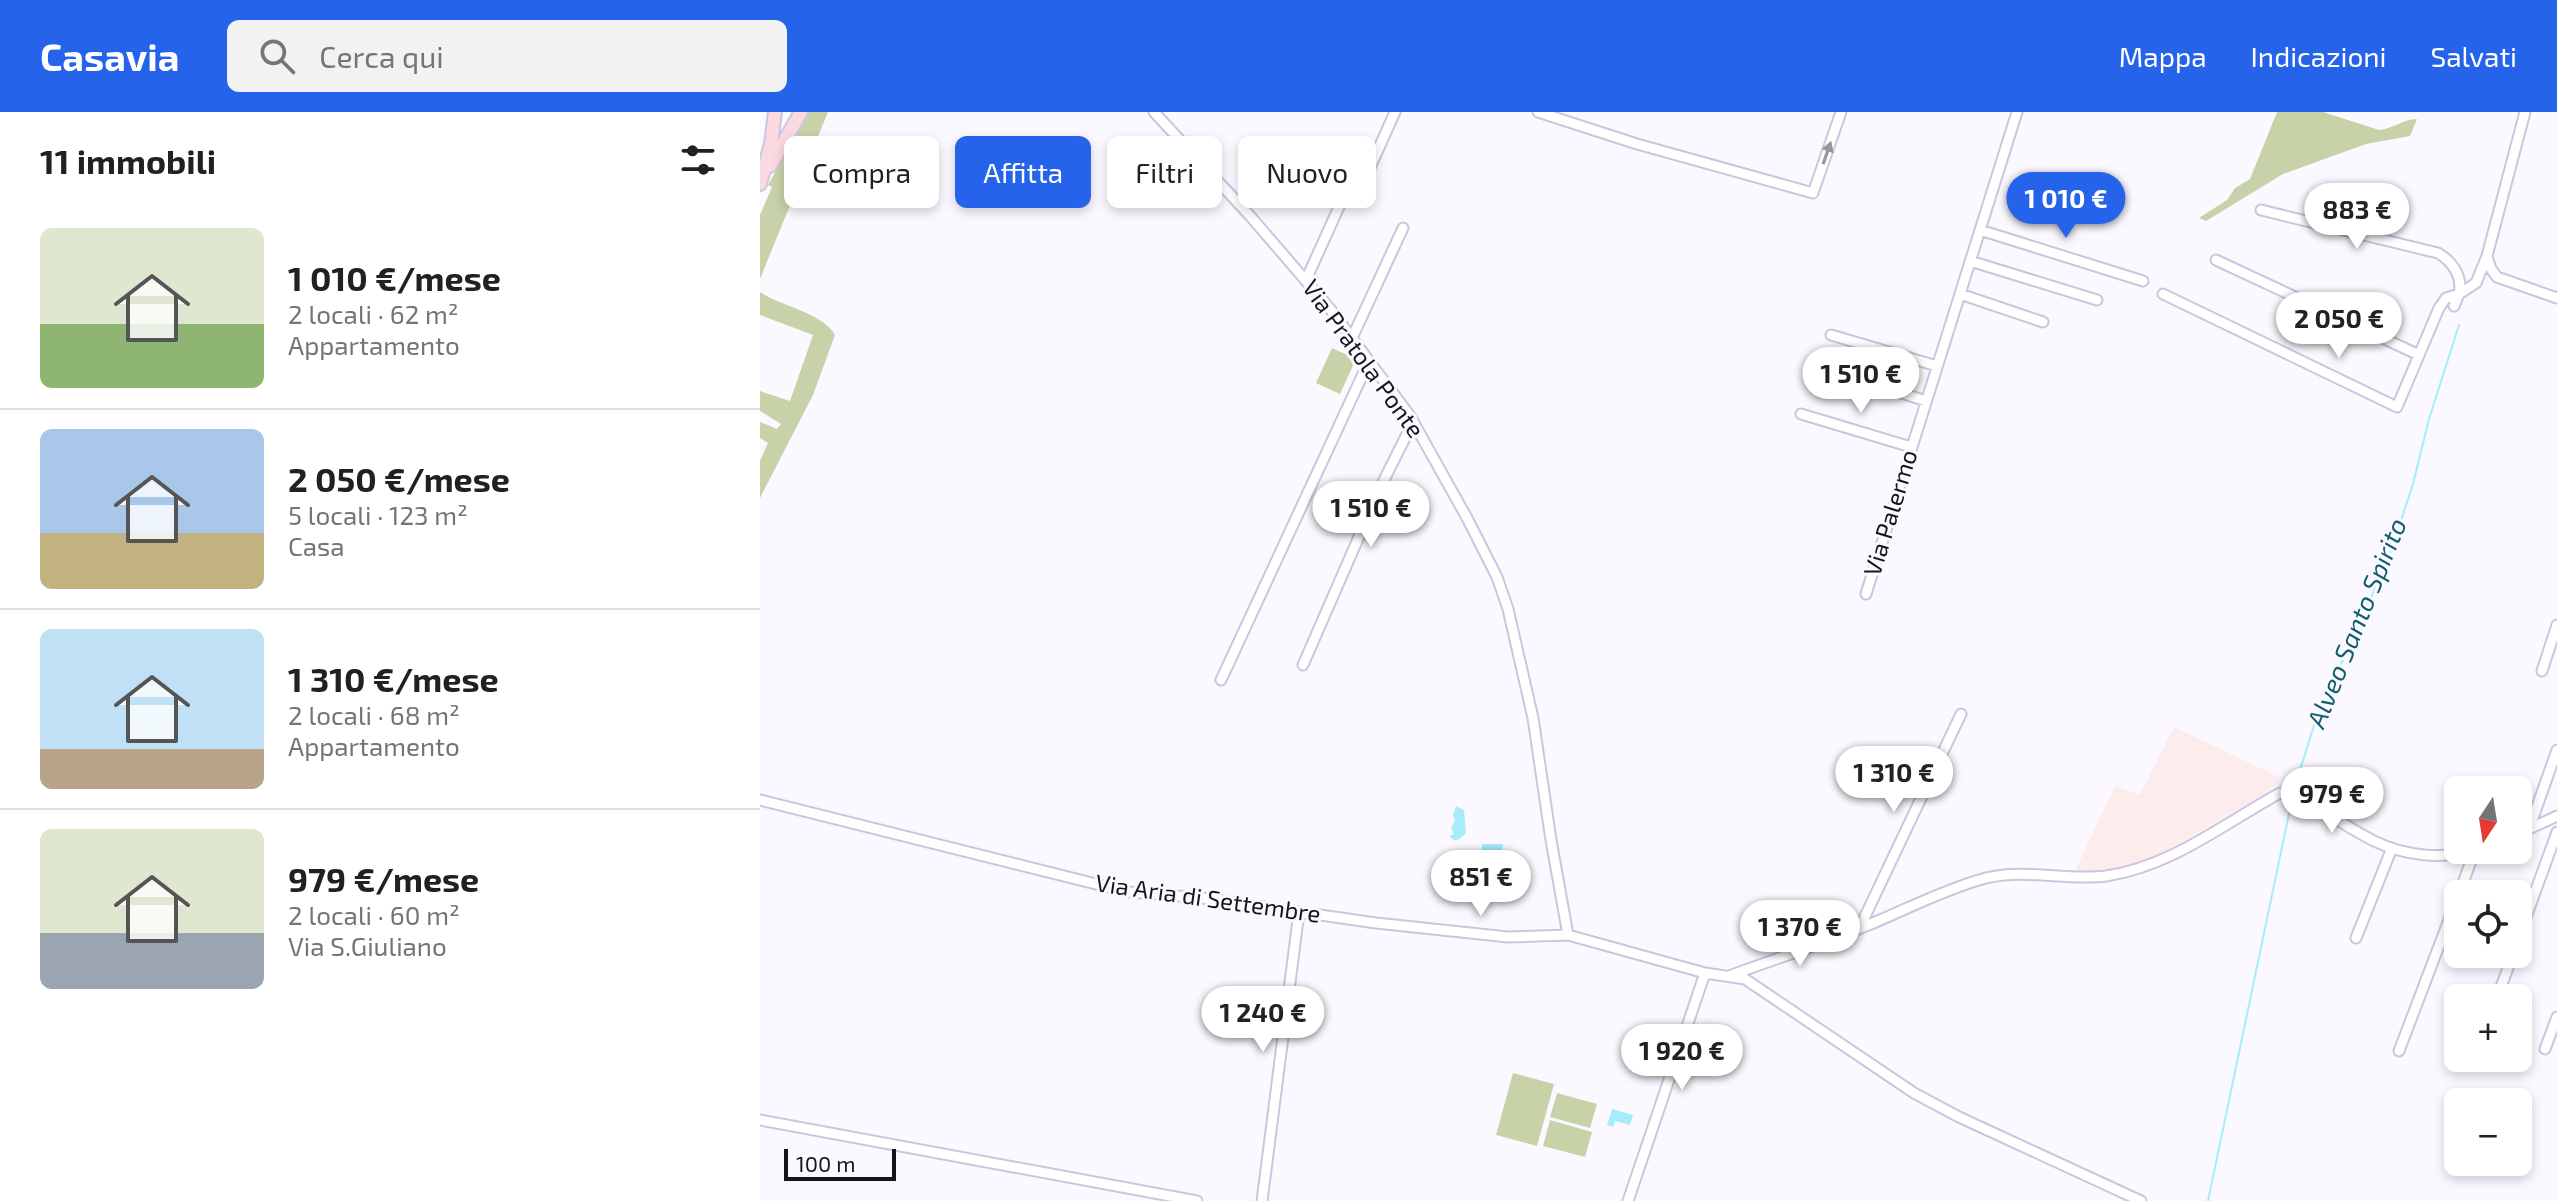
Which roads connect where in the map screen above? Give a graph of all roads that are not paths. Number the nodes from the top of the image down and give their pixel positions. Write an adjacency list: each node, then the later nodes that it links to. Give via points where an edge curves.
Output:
1 (775, 112): 10 (main road)
2 (801, 112): 10 (main road)
3 (1154, 112): 19 (street, Via Pratola Ponte)
4 (1395, 112): 9 (street)
5 (1538, 112): 6 (street, one-way to 6, via 1813,193)
6 (1841, 112)
7 (2017, 112): 15 (street, Via Palermo)
8 (2525, 112): 16 (street)
9 (1376, 154)
10 (765, 171): 11 (main road)
11 (760, 184)
12 (1338, 208): 19 (street)
13 (2261, 210): 23 (street, via 2438,253 2456,270)
14 (1403, 228): 29 (street)
15 (1980, 230): 18 (street, Via Palermo); 20 (street)
16 (2487, 256): 23 (street, via 2476,283); 24 (street, via 2497,277)
17 (2216, 260): 30 (street)
18 (1970, 261): 21 (street, Via Palermo); 25 (street)
19 (1306, 280): 29 (street, Via Pratola Ponte)
20 (2143, 281)
21 (1960, 294): 27 (street); 33 (street, Via Palermo)
22 (2163, 294): 30 (street, via 2397,407)
23 (2459, 294): 26 (street); 30 (street, via 2446,298 2439,308)
24 (2557, 298)
25 (2097, 300)
26 (2454, 306)
27 (2043, 322)
28 (1831, 335): 33 (street)
29 (1352, 338): 31 (street, Via Pratola Ponte)
30 (2419, 355)
31 (1369, 361): 36 (street, Via Pratola Ponte); 42 (street)
32 (1818, 366): 34 (street)
33 (1937, 366): 34 (street, Via Palermo)
34 (1926, 401): 37 (street, Via Palermo)
35 (1801, 414): 37 (street)
36 (1413, 422): 40 (street); 56 (street, Via Pratola Ponte, via 1497,577 1508,609 1533,718)
37 (1911, 447): 38 (street, Via Palermo)
38 (1866, 594)
39 (2557, 625): 41 (street)
40 (1303, 665)
41 (2542, 671)
42 (1221, 680)
43 (1961, 714): 54 (street)
44 (2557, 750): 47 (street)
45 (760, 800): 53 (street, Via Aria di Settembre, via 1128,892)
46 (2557, 816): 48 (street)
47 (2532, 821)
48 (2532, 828)
49 (2557, 832): 52 (street)
50 (2392, 848): 51 (street); 54 (street, via 2310,802 2280,793 2179,851 2126,872 2021,873 1979,880); 57 (street)
51 (2444, 855)
52 (2532, 901)
53 (1299, 912): 56 (street, Via Aria di Settembre, via 1508,937); 65 (street)
54 (1859, 929): 59 (street)
55 (2444, 932): 62 (street)
56 (1568, 935): 58 (street, Via Aria di Settembre)
57 (2356, 938)
58 (1705, 973): 59 (street, Via Aria di Settembre); 66 (street)
59 (1729, 976): 67 (street, Via Aria di Settembre, via 1745,979 1914,1093)
60 (2557, 1017): 61 (street)
61 (2545, 1049)
62 (2399, 1051)
63 (760, 1120): 64 (street)
64 (1197, 1201)
65 (1262, 1201)
66 (1628, 1201)
67 (2141, 1201)

